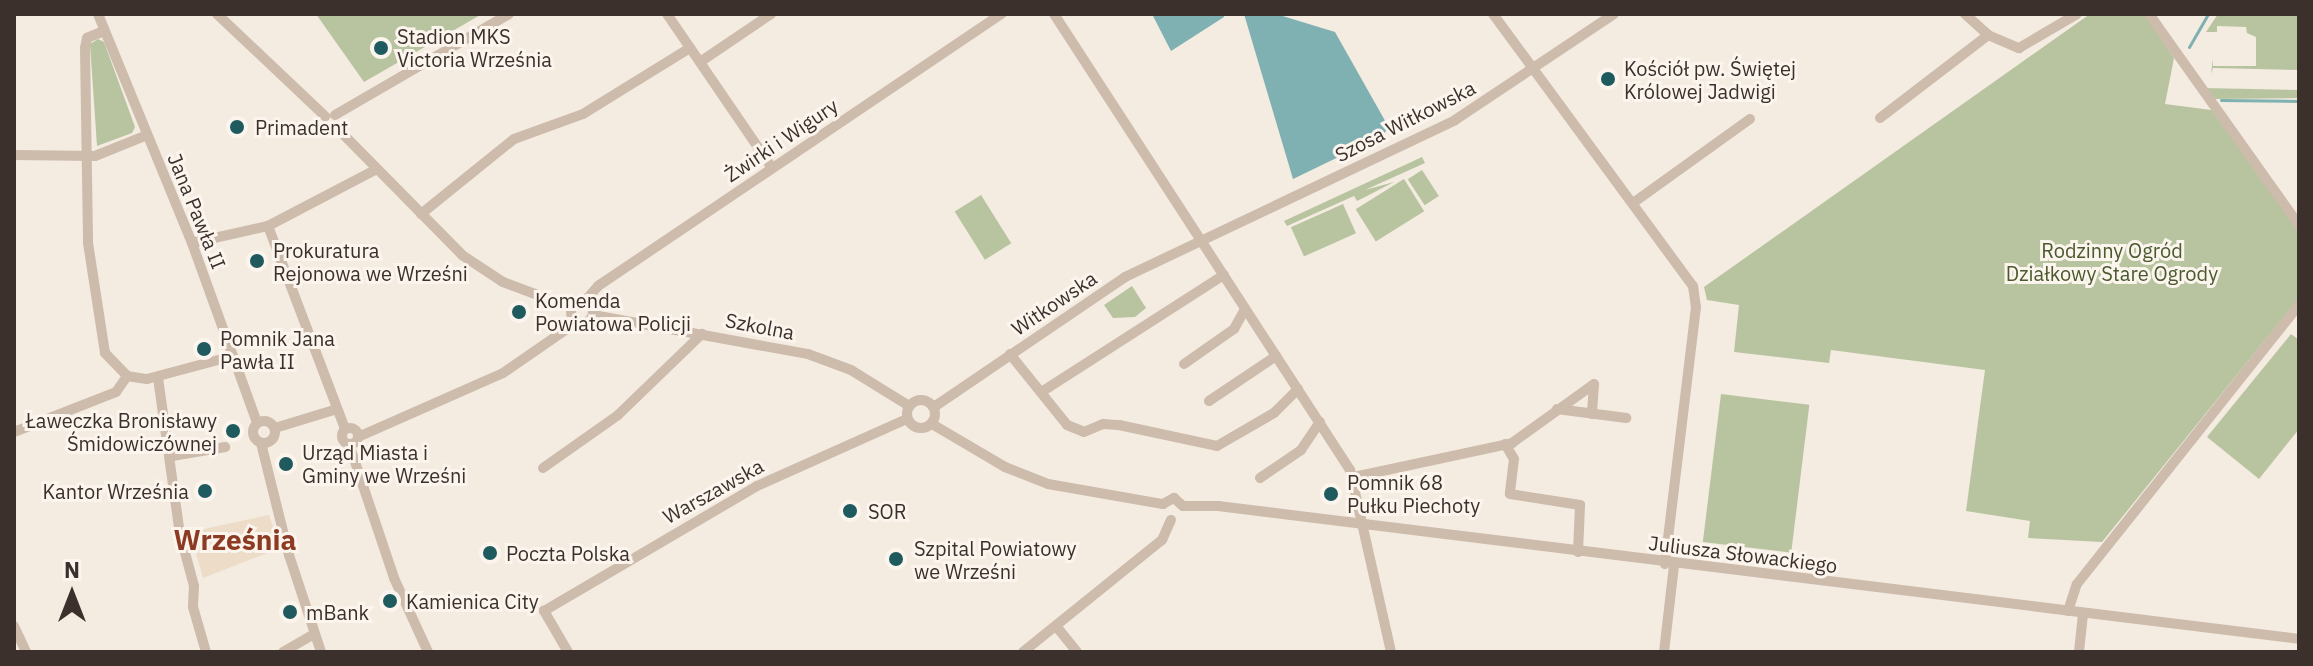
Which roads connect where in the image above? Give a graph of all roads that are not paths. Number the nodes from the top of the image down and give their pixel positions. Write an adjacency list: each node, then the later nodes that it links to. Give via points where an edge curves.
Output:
1 (98, 14): 13 (street, Jana Pawła II)
2 (217, 14): 19 (street)
3 (509, 14): 19 (street)
4 (667, 14): 15 (street)
5 (771, 14): 16 (street)
6 (1002, 14): 24 (street, Żwirki i Wigury)
7 (1054, 14): 30 (street)
8 (1493, 14): 17 (street)
9 (1614, 14): 17 (street, Szosa Witkowska)
10 (1965, 14): 14 (street)
11 (2077, 14): 14 (street, via 2025,47)
12 (2149, 14): 28 (street)
13 (104, 31): 21 (street, Jana Pawła II); 23 (street, via 85,43)
14 (1988, 35): 18 (street)
15 (690, 48): 16 (street); 27 (street, via 583,114 514,139)
16 (700, 62): 24 (street)
17 (1530, 71): 26 (street); 30 (street, Szosa Witkowska, via 1426,135)
18 (1880, 118)
19 (332, 119): 25 (street)
20 (1750, 119): 26 (street)
21 (147, 135): 23 (street); 31 (street, Jana Pawła II)
22 (14, 155): 23 (street)
23 (87, 155): 44 (street, via 88,243 101,342 110,362)
24 (772, 168): 33 (street, Żwirki i Wigury, via 598,286)
25 (375, 170): 27 (street); 29 (street)
26 (1633, 203): 74 (street, via 1693,286 1696,298)
27 (421, 214): 35 (street, via 484,272)
28 (2299, 225)
29 (268, 226): 31 (street); 51 (street)
30 (1202, 240): 32 (street); 40 (street, Witkowska, via 1125,277)
31 (192, 243): 41 (street, Jana Pawła II)
32 (1224, 275): 36 (street); 47 (street)
33 (585, 301): 35 (street, Żwirki i Wigury); 37 (street)
34 (2299, 305): 75 (street, via 2086,572)
35 (572, 308): 38 (street)
36 (1245, 309): 42 (street); 43 (street, via 1234,329)
37 (593, 315): 38 (street, via 585,323); 39 (street, Szkolna)
38 (577, 322): 61 (street, via 503,373)
39 (702, 334): 49 (street, Szkolna, via 833,363); 66 (street, via 618,415)
40 (1010, 354): 47 (street); 50 (street, Witkowska)
41 (233, 356): 45 (street); 57 (street, Jana Pawła II)
42 (1276, 356): 46 (street); 48 (street)
43 (1184, 364)
44 (127, 376): 45 (street); 60 (street, via 116,392)
45 (158, 378): 65 (street)
46 (1298, 389): 47 (street, via 1274,413 1217,446 1119,425 1076,430); 56 (street)
47 (1043, 391)
48 (1209, 401)
49 (909, 406): 50 (street, via 922,400); 55 (street)
50 (934, 407): 58 (street)
51 (337, 409): 59 (street); 61 (street, via 345,429 355,430)
52 (1557, 409): 53 (street); 53 (street, via 1594,384); 63 (street)
53 (1592, 414): 54 (street)
54 (1626, 418)
55 (907, 419): 58 (street, via 918,428); 86 (street, Warszawska, via 757,486 544,611)
56 (1320, 422): 67 (street); 68 (street, via 1301,450)
57 (257, 423): 59 (street, via 268,421); 62 (street, via 253,434)
58 (932, 424): 69 (street, via 1037,480)
59 (275, 428): 62 (street, via 271,442)
60 (14, 432)
61 (353, 441): 85 (street, via 394,578)
62 (261, 443): 79 (street)
63 (1505, 444): 67 (street); 73 (street, via 1514,459 1510,494 1580,505)
64 (225, 447): 65 (street)
65 (172, 456): 82 (street, via 192,602)
66 (543, 468)
67 (1354, 477): 72 (street)
68 (1260, 478)
69 (1163, 504): 70 (street, via 1174,498); 71 (street, via 1163,514)
70 (1183, 506): 71 (street, via 1181,516); 72 (street, Juliusza Słowackiego)
71 (1171, 520): 78 (street, via 1162,540)
72 (1366, 525): 73 (street, Juliusza Słowackiego); 89 (street)
73 (1578, 552): 74 (street, Juliusza Słowackiego)
74 (1670, 564): 75 (street, Juliusza Słowackiego); 90 (street)
75 (2068, 611): 76 (street, Juliusza Słowackiego)
76 (2083, 613): 80 (street, Juliusza Słowackiego); 91 (street)
77 (14, 626): 81 (street)
78 (1056, 626): 87 (street); 88 (street)
79 (314, 634): 83 (street); 84 (street)
80 (2299, 639)
81 (26, 652)
82 (206, 652)
83 (283, 652)
84 (321, 652)
85 (428, 652)
86 (568, 652)
87 (1023, 652)
88 (1077, 652)
89 (1391, 652)
90 (1664, 652)
91 (2079, 652)

